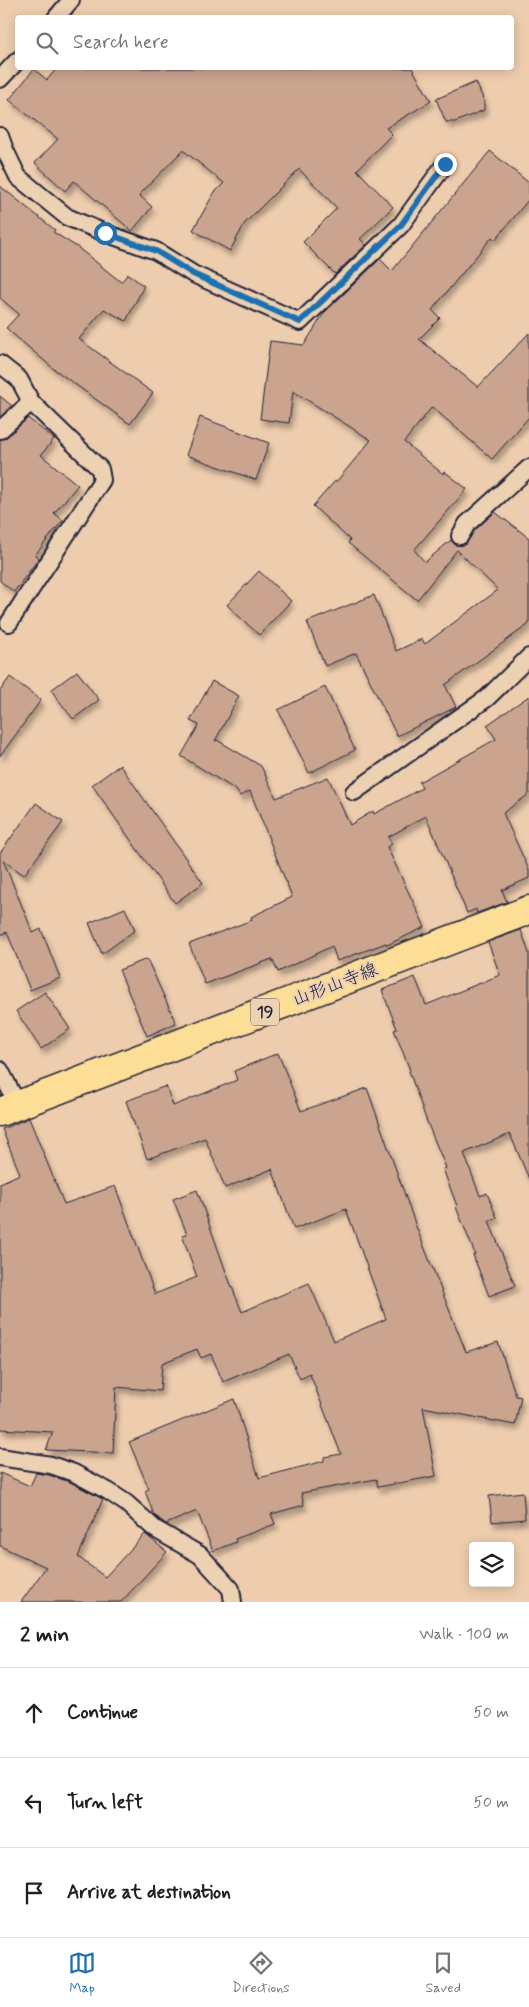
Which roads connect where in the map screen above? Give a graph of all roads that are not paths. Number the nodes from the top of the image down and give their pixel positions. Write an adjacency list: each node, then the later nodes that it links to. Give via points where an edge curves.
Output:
1 (71, 0): 2 (lane)
2 (58, 15)
3 (15, 63): 4 (lane)
4 (0, 79)
5 (0, 136): 6 (lane, via 18,176 67,217 156,251 193,274 300,322 401,225)
6 (445, 164)
7 (0, 364): 8 (lane, via 19,379)
8 (31, 402): 9 (lane); 12 (lane, via 100,469 102,480)
9 (0, 430)
10 (529, 468): 11 (lane, via 467,524)
11 (460, 536)
12 (9, 623)
13 (529, 657): 14 (lane, via 487,698)
14 (354, 792)
15 (529, 910): 17 (main road, 山形山寺線 / 19)
16 (0, 1070): 17 (lane)
17 (9, 1108)
18 (0, 1457): 19 (lane, via 51,1465 108,1491 154,1529 200,1555 231,1589)
19 (233, 1602)

